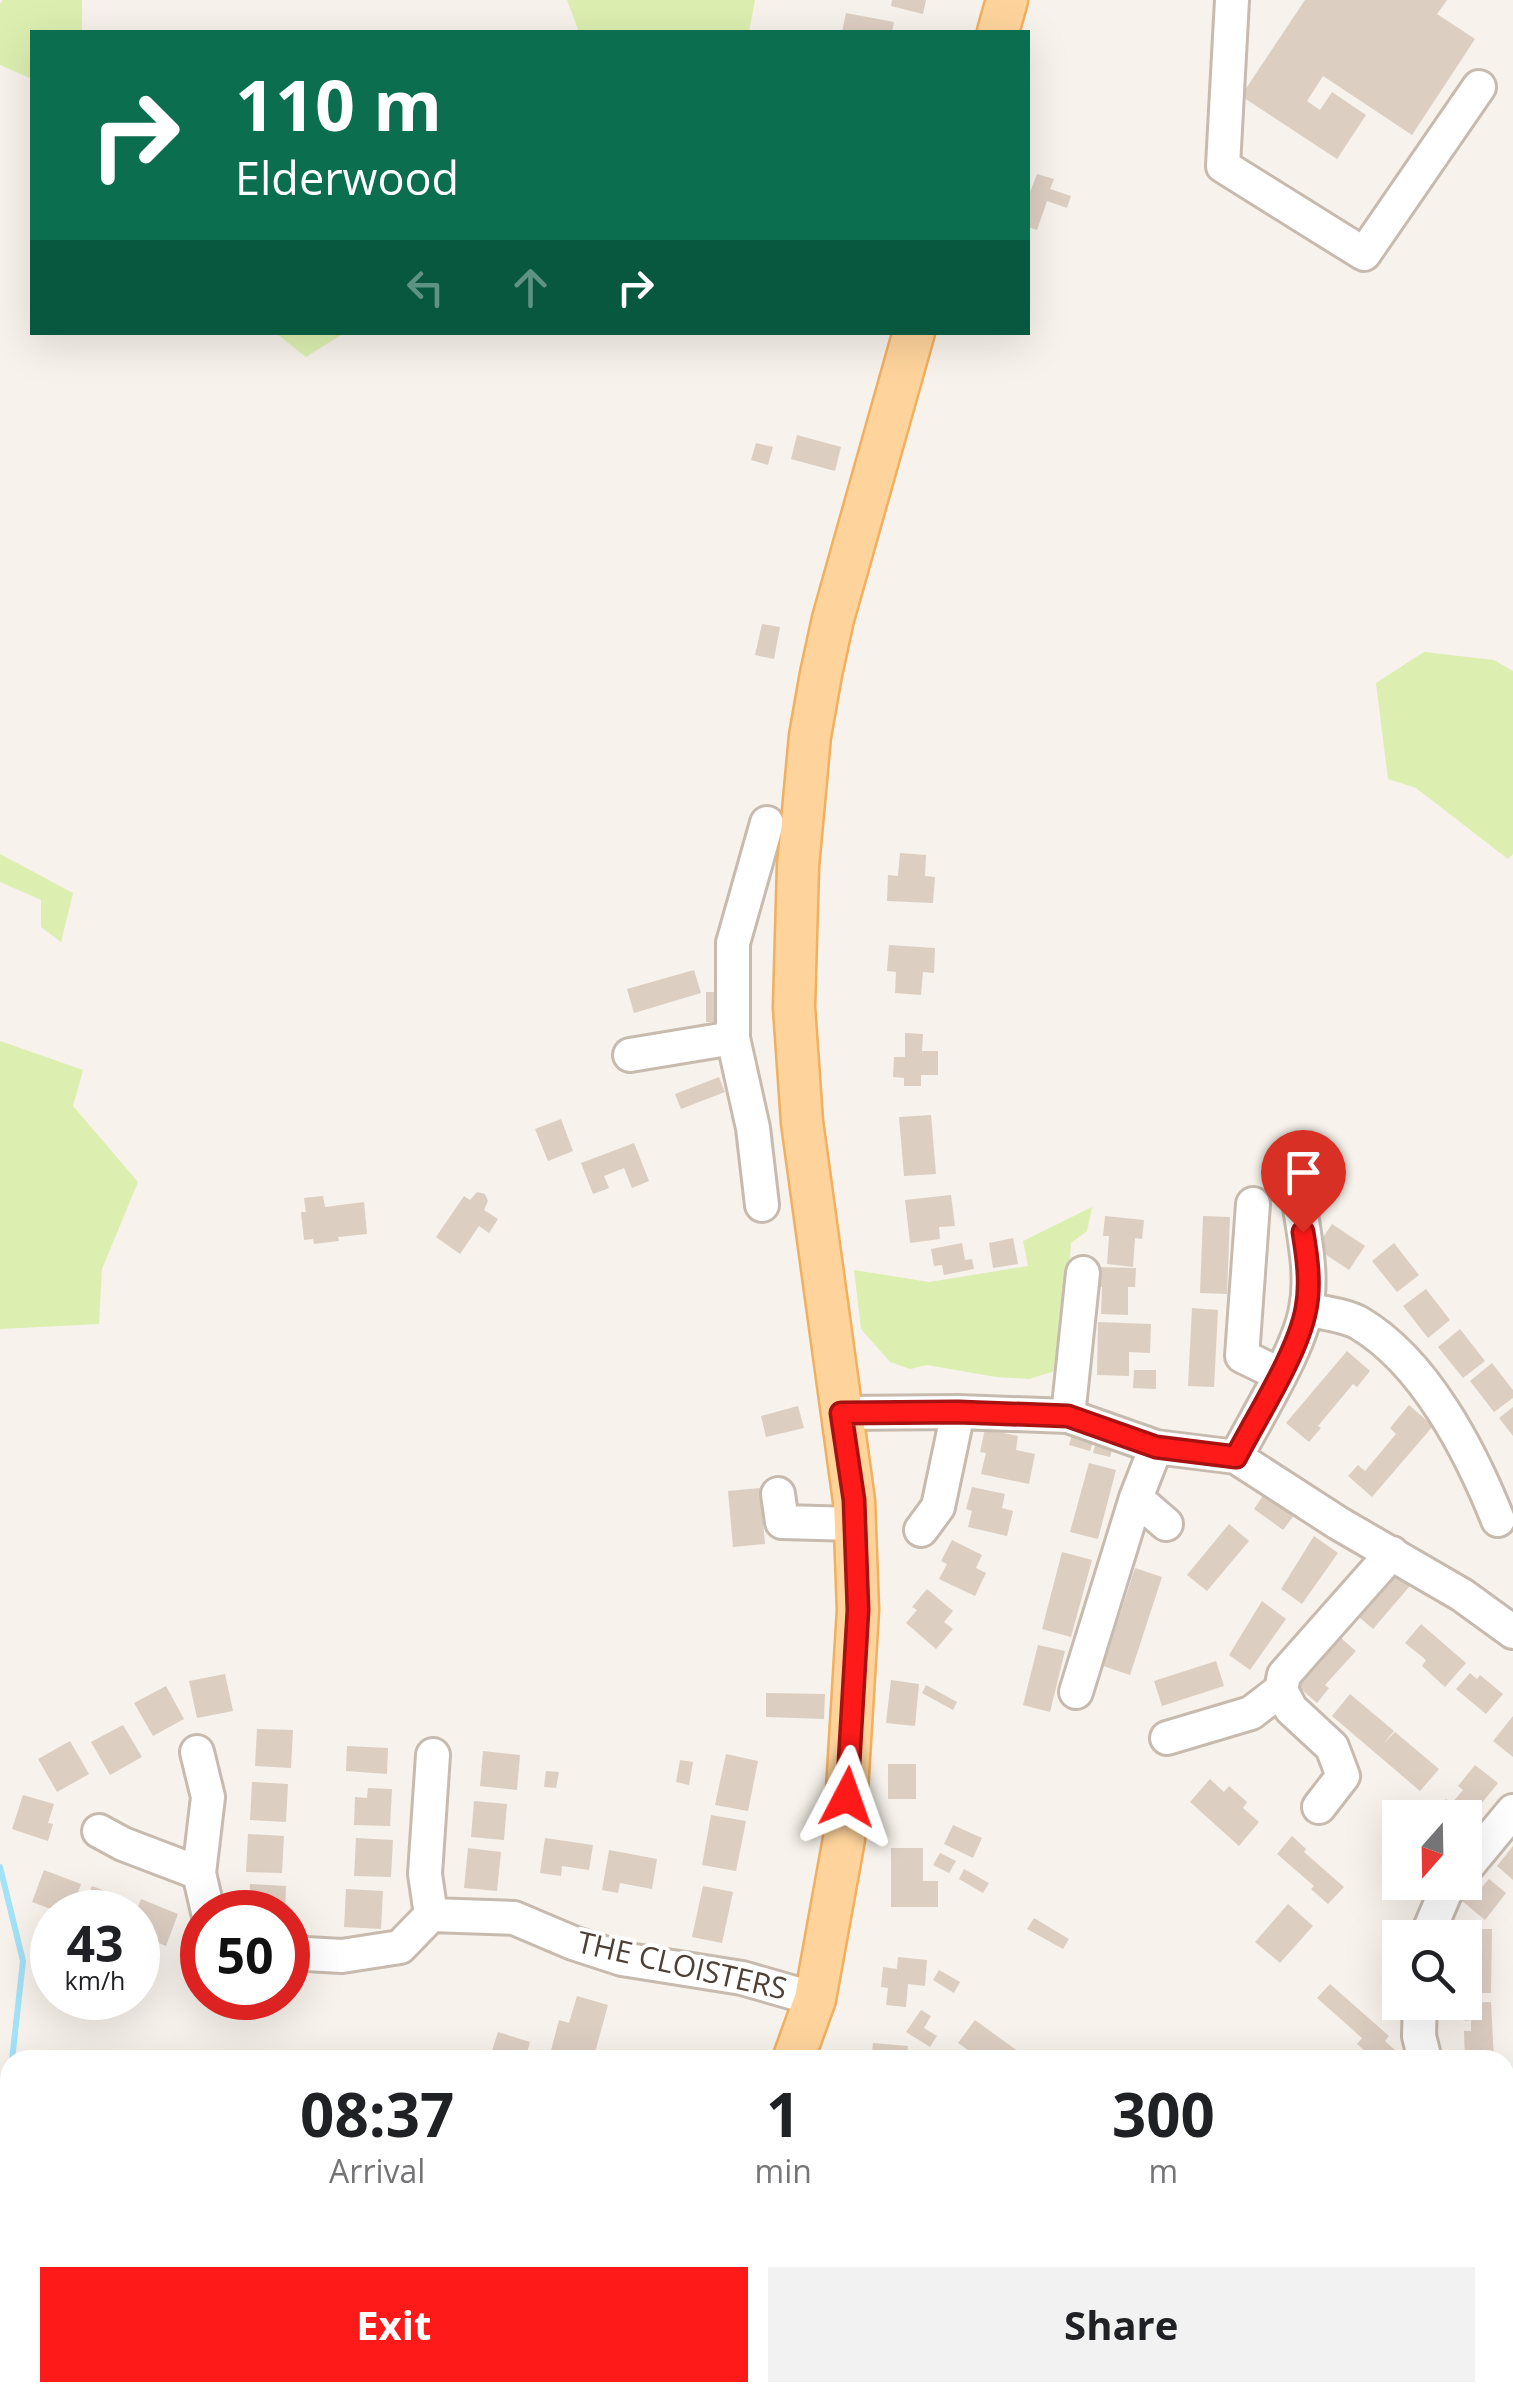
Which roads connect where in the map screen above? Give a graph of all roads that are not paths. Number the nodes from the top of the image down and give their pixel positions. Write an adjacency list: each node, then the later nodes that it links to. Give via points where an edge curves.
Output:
1 (1007, 0): 3 (main road)
2 (1232, 0): 4 (street, via 1222,166 1364,254)
3 (999, 30)
4 (1479, 87)
5 (913, 335): 9 (main road, via 833,619 810,736 794,1007)
6 (767, 823): 7 (street, via 734,943)
7 (733, 1038): 8 (street); 9 (street, via 753,1128 753,1209)
8 (630, 1056)
9 (809, 1176): 16 (main road)
10 (1299, 1201): 13 (street, via 1308,1262)
11 (1253, 1204): 14 (street, via 1242,1356)
12 (1083, 1272): 17 (street)
13 (1306, 1310): 14 (street); 22 (street, via 1358,1322 1402,1359 1475,1464)
14 (1279, 1374): 19 (street)
15 (958, 1412): 16 (street); 17 (street); 25 (street, via 938,1507)
16 (841, 1413): 23 (main road)
17 (1068, 1416): 18 (street)
18 (1156, 1447): 19 (street); 21 (street)
19 (1236, 1457): 26 (street)
20 (778, 1494): 23 (street, via 782,1522)
21 (1136, 1498): 24 (street); 29 (street)
22 (1498, 1520)
23 (855, 1524): 41 (main road, via 858,1610 844,1839)
24 (1166, 1524)
25 (921, 1530)
26 (1392, 1553): 27 (street); 28 (street, via 1284,1675)
27 (1513, 1632)
28 (1281, 1690): 30 (street, via 1252,1713); 33 (street, via 1332,1747 1343,1776)
29 (1076, 1692)
30 (1168, 1738)
31 (197, 1752): 37 (street, via 208,1797)
32 (434, 1755): 39 (street, via 425,1874)
33 (1320, 1807)
34 (1513, 1811): 36 (street)
35 (99, 1831): 37 (street)
36 (1482, 1848)
37 (199, 1873): 38 (street)
38 (203, 1890)
39 (431, 1915): 40 (street, via 400,1947); 41 (street, THE CLOISTERS, via 514,1918 622,1959 742,1978)
40 (310, 1954)
41 (815, 2000): 43 (main road)
42 (1419, 2020): 44 (street)
43 (797, 2050)
44 (1422, 2050)

